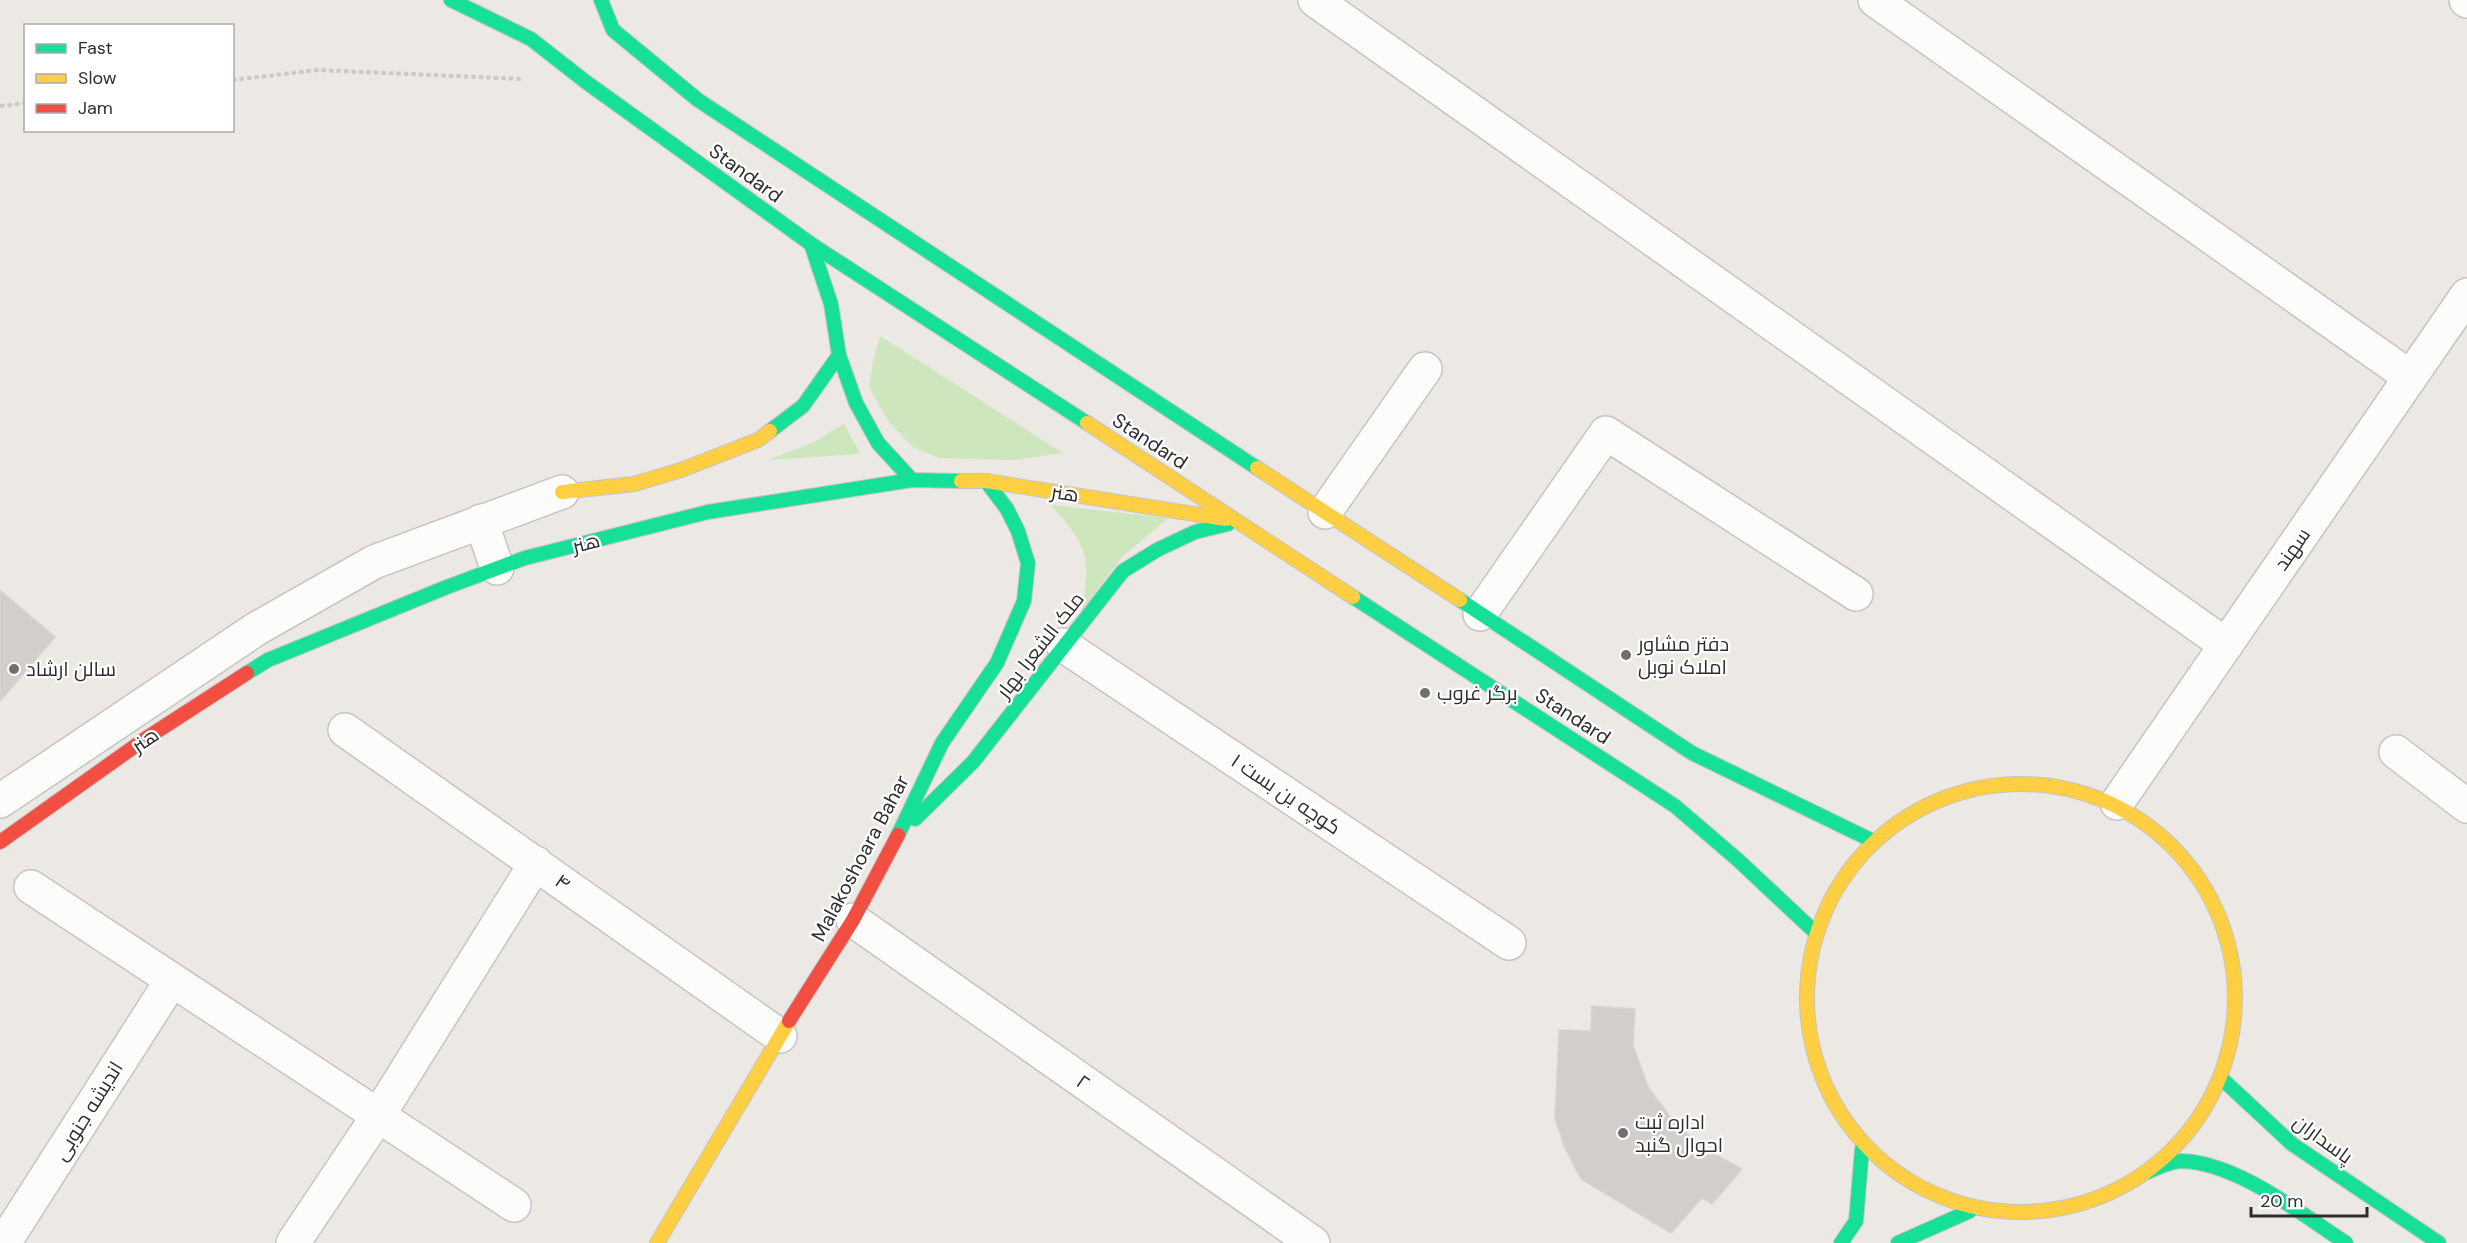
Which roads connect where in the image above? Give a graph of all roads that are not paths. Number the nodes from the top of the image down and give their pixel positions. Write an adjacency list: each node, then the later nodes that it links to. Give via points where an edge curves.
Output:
1 (450, 0): 6 (street, Standard)
2 (601, 0): 15 (street, Standard, via 613,30 698,100)
3 (1315, 0): 22 (street)
4 (1875, 0): 11 (street)
5 (502, 10): 6 (street)
6 (531, 39): 7 (street, Standard)
7 (811, 244): 9 (street, via 831,304); 17 (street, Standard)
8 (2467, 295): 11 (street, سهند)
9 (839, 355): 12 (street, via 856,403 878,443); 14 (street, هنر, via 803,406 758,440 634,484)
10 (1425, 369): 15 (street)
11 (2410, 377): 22 (street, سهند)
12 (912, 480): 13 (street, هنر); 18 (street, هنر, via 708,512)
13 (986, 481): 17 (street, هنر); 28 (street, Malakoshoara Bahar, via 1018,531 1028,563 1024,601 997,663 942,743)
14 (562, 492): 16 (street, هنر)
15 (1325, 512): 20 (street, Standard)
16 (482, 521): 18 (street); 25 (street, هنر, via 374,562 256,629)
17 (1240, 522): 21 (street, ملک الشعرا بهار, via 1195,532 1123,571); 34 (street, Standard, via 1675,806)
18 (497, 568): 30 (street, هنر, via 268,660 146,739)
19 (1856, 594): 20 (street, via 1606,433)
20 (1480, 614): 29 (street, Standard, via 1692,753)
21 (1063, 645): 28 (street, ملک الشعرا بهار, via 973,762); 35 (street, کوچه بن بست ۱)
22 (2226, 645): 26 (street, سهند)
23 (345, 730): 31 (street, ۴)
24 (2396, 752): 27 (street)
25 (0, 801)
26 (2116, 803): 29 (street, via 2054,784 1989,784 1926,804); 38 (street, via 2170,841 2210,892 2232,952 2236,1005)
27 (2467, 806)
28 (898, 835): 33 (street, Malakoshoara Bahar)
29 (1873, 841): 34 (street, via 1839,883)
30 (0, 842)
31 (536, 863): 37 (street, ۴); 39 (street)
32 (31, 887): 36 (street)
33 (853, 920): 37 (street, Malakoshoara Bahar); 47 (street, ۲)
34 (1816, 933): 40 (street, via 1807,998 1818,1063)
35 (1509, 943)
36 (172, 980): 39 (street); 44 (street, اندیشه جنوبی)
37 (780, 1036): 46 (street, Malakoshoara Bahar)
38 (2221, 1078): 41 (street, via 2189,1132); 51 (street, پاسداران, via 2292,1144)
39 (378, 1116): 42 (street); 45 (street)
40 (1862, 1149): 43 (street, via 1913,1190); 48 (street, via 1856,1221)
41 (2143, 1174): 43 (street, via 2083,1202 2019,1211); 50 (street, via 2181,1161 2223,1170)
42 (514, 1205)
43 (1970, 1211): 49 (street)
44 (5, 1241)
45 (293, 1243)
46 (657, 1243)
47 (1313, 1243)
48 (1841, 1243)
49 (1898, 1243)
50 (2346, 1243)
51 (2439, 1243)

